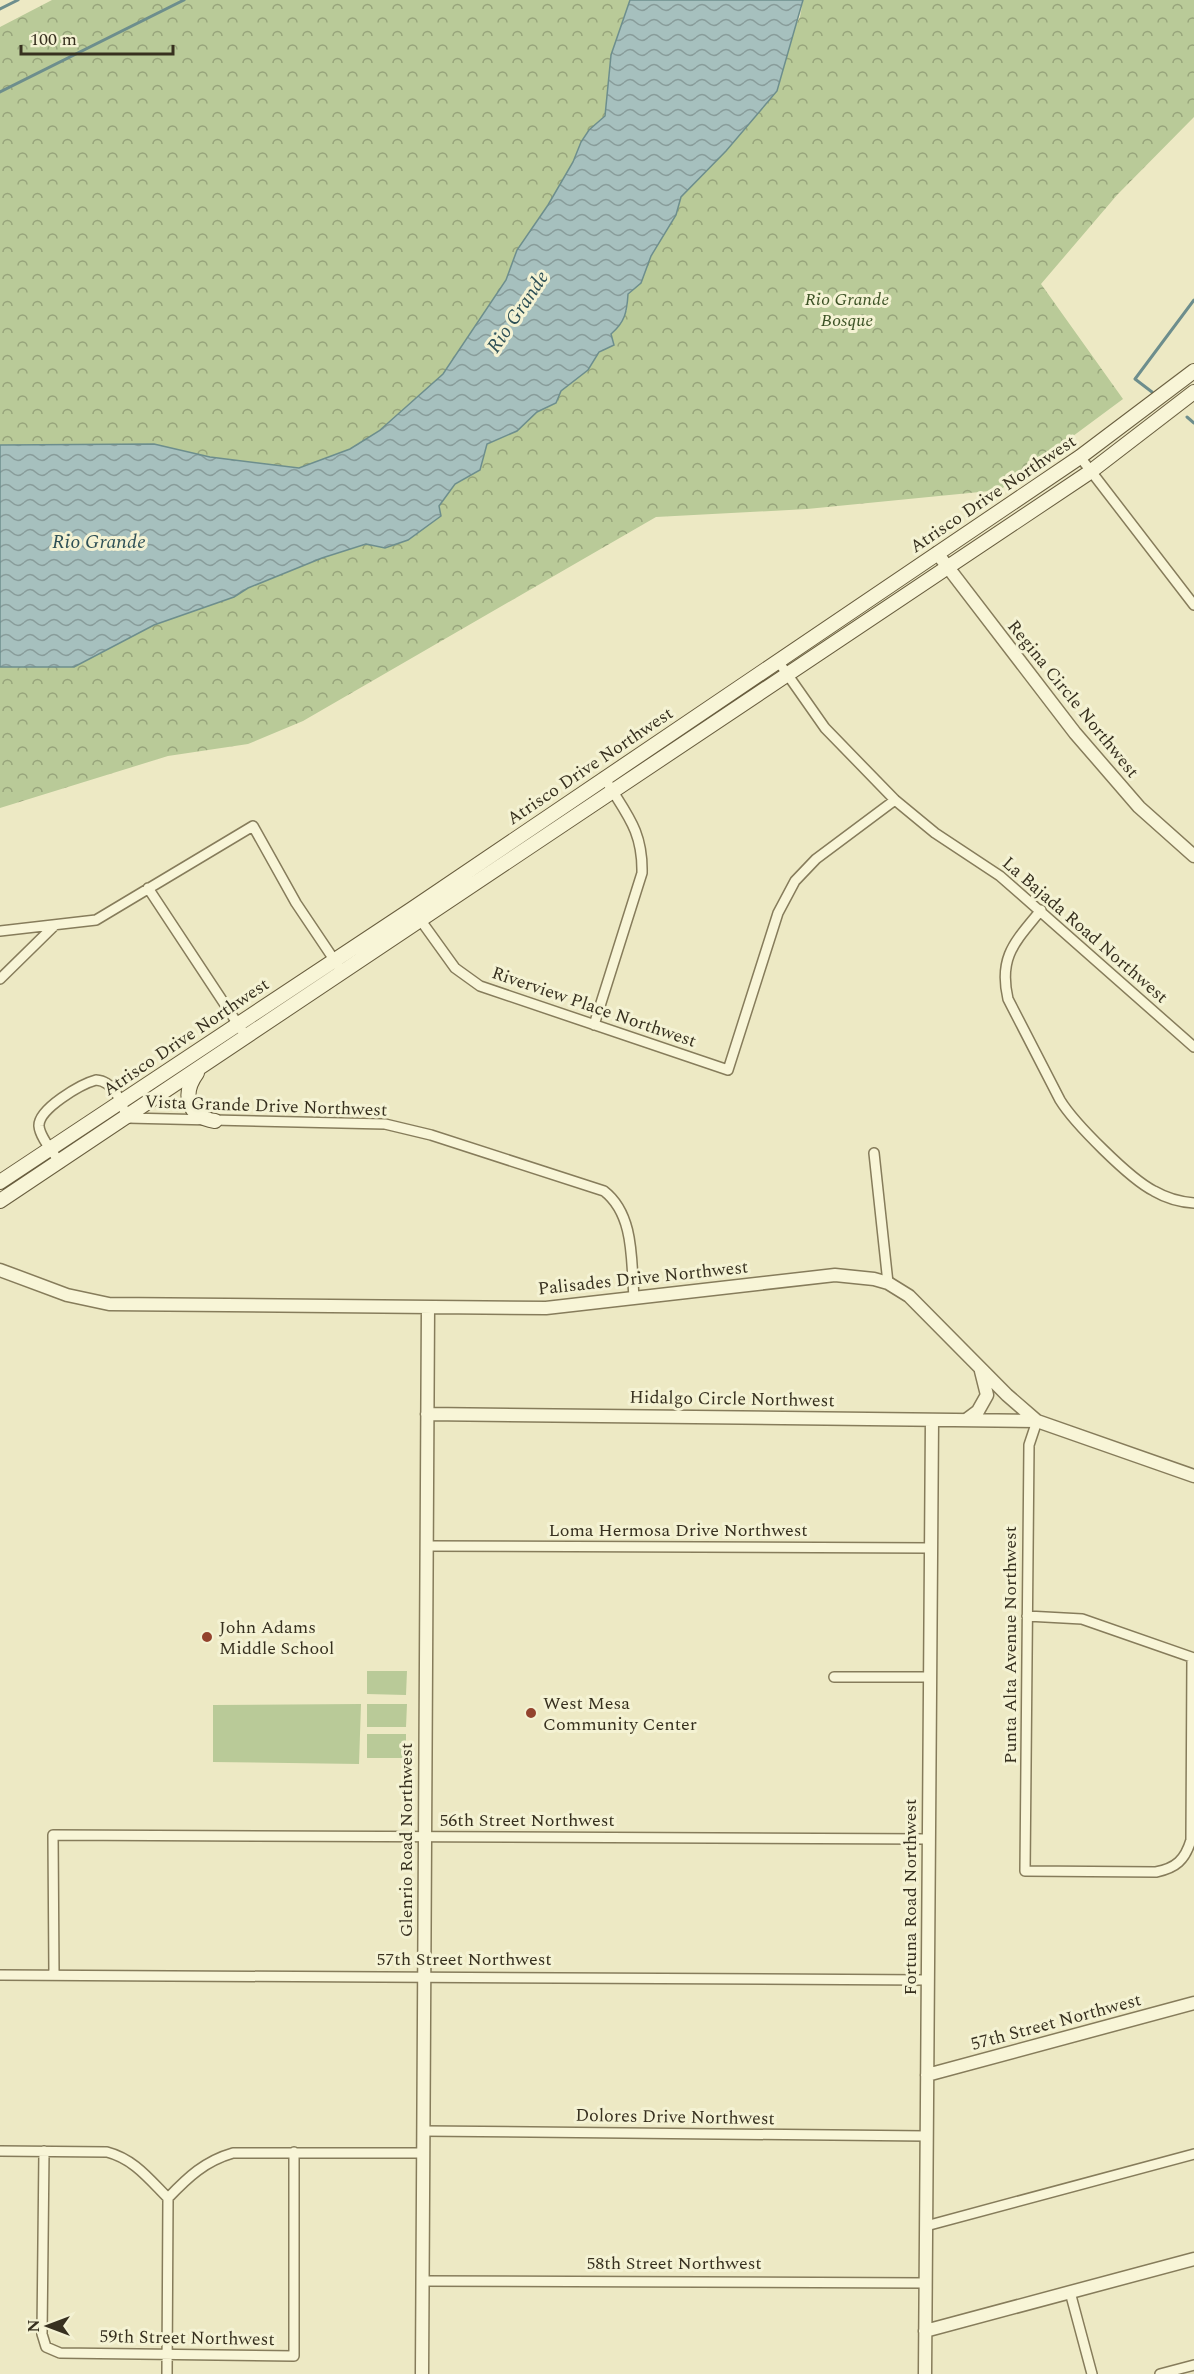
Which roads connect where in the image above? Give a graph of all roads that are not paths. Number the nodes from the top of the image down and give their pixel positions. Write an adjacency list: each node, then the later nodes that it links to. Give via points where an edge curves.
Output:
1 (1193, 372): 3 (main road, Atrisco Drive Northwest)
2 (1194, 392): 4 (main road, Atrisco Drive Northwest)
3 (1080, 457): 4 (street); 5 (main road, Atrisco Drive Northwest)
4 (1090, 472): 6 (main road, Atrisco Drive Northwest); 7 (street)
5 (937, 553): 6 (street, Regina Circle Northwest); 8 (main road, Atrisco Drive Northwest)
6 (946, 568): 9 (main road, Atrisco Drive Northwest); 13 (street, Regina Circle Northwest, via 1075,734 1139,807)
7 (1194, 605)
8 (778, 661): 9 (street, La Bajada Road Northwest); 10 (main road, Atrisco Drive Northwest)
9 (788, 675): 11 (main road, Atrisco Drive Northwest); 12 (street, La Bajada Road Northwest, via 825,728)
10 (604, 777): 11 (street); 15 (main road, Atrisco Drive Northwest)
11 (613, 792): 17 (main road, Atrisco Drive Northwest); 24 (street, via 638,831 643,851 642,873)
12 (895, 800): 16 (street, La Bajada Road Northwest); 24 (street, Riverview Place Northwest, via 816,859 795,881 778,913 728,1070)
13 (1194, 856)
14 (148, 888): 18 (street, via 96,920); 20 (street, via 253,826 296,903); 23 (street)
15 (412, 909): 17 (street, Riverview Place Northwest); 20 (main road, Atrisco Drive Northwest)
16 (1041, 910): 26 (street, La Bajada Road Northwest); 36 (street, via 1011,948 1004,983 1008,999 1055,1090 1070,1116 1143,1185 1169,1198)
17 (421, 921): 21 (main road, Atrisco Drive Northwest); 24 (street, Riverview Place Northwest, via 455,968 480,986)
18 (55, 925): 19 (street); 22 (street)
19 (0, 932)
20 (334, 959): 21 (street); 23 (main road, Atrisco Drive Northwest)
21 (343, 973): 25 (main road, Atrisco Drive Northwest)
22 (0, 979)
23 (238, 1024): 25 (street); 28 (main road, Atrisco Drive Northwest)
24 (594, 1025)
25 (247, 1038): 27 (main road, Atrisco Drive Northwest)
26 (1194, 1047)
27 (200, 1070): 29 (main road, Atrisco Drive Northwest); 30 (main road, via 189,1088 188,1100 198,1116)
28 (122, 1102): 29 (street); 31 (main road, Atrisco Drive Northwest); 31 (street, via 109,1084 96,1080 47,1108 39,1126)
29 (127, 1118): 30 (street, Vista Grande Drive Northwest); 33 (main road, Atrisco Drive Northwest)
30 (216, 1121): 39 (street, Vista Grande Drive Northwest, via 385,1124 598,1188 615,1200 625,1221)
31 (52, 1149): 33 (street); 34 (main road, Atrisco Drive Northwest)
32 (874, 1153): 38 (street)
33 (60, 1163): 35 (main road, Atrisco Drive Northwest)
34 (0, 1182)
35 (0, 1201)
36 (1194, 1203)
37 (0, 1270): 40 (street, Palisades Drive Northwest, via 67,1295 109,1304)
38 (888, 1283): 39 (street, Palisades Drive Northwest, via 856,1275 835,1275); 41 (street, Palisades Drive Northwest, via 928,1313)
39 (634, 1297): 40 (street, Palisades Drive Northwest, via 546,1308)
40 (428, 1306): 42 (street, Glenrio Road Northwest)
41 (980, 1366): 43 (street, via 987,1395 978,1411); 45 (street, Palisades Drive Northwest)
42 (427, 1414): 44 (street, Hidalgo Circle Northwest); 47 (street, Glenrio Road Northwest)
43 (966, 1419): 44 (street, Hidalgo Circle Northwest); 45 (street, Hidalgo Circle Northwest)
44 (932, 1420): 48 (street, Fortuna Road Northwest)
45 (1037, 1421): 46 (street, Palisades Drive Northwest); 49 (street, Punta Alta Avenue Northwest, via 1029,1444)
46 (1194, 1476)
47 (426, 1546): 48 (street, Loma Hermosa Drive Northwest); 53 (street, Glenrio Road Northwest)
48 (930, 1548): 52 (street, Fortuna Road Northwest)
49 (1027, 1616): 50 (street, via 1082,1619); 50 (street, Punta Alta Avenue Northwest, via 1025,1871 1156,1872 1181,1862 1191,1840)
50 (1193, 1658)
51 (834, 1677): 52 (street)
52 (929, 1677): 54 (street, Fortuna Road Northwest)
53 (424, 1836): 54 (street, 56th Street Northwest); 56 (street, 56th Street Northwest, via 53,1835); 57 (street, Glenrio Road Northwest)
54 (928, 1839): 58 (street, Fortuna Road Northwest)
55 (0, 1975): 56 (street, 57th Street Northwest)
56 (54, 1975): 57 (street, 57th Street Northwest)
57 (424, 1976): 58 (street, 57th Street Northwest); 61 (street, Glenrio Road Northwest)
58 (927, 1980): 60 (street, Fortuna Road Northwest)
59 (1194, 2003): 60 (street, 57th Street Northwest)
60 (927, 2075): 62 (street, Fortuna Road Northwest)
61 (423, 2131): 62 (street, Dolores Drive Northwest); 66 (street, Glenrio Road Northwest)
62 (926, 2136): 69 (street, Fortuna Road Northwest)
63 (0, 2151): 64 (street)
64 (44, 2151): 68 (street, via 107,2152 122,2156); 75 (street, 59th Street Northwest, via 42,2334 46,2347 60,2353)
65 (294, 2152): 66 (street); 68 (street, via 233,2153 214,2158); 75 (street, 59th Street Northwest, via 294,2356)
66 (423, 2153): 71 (street, Glenrio Road Northwest)
67 (1194, 2154): 69 (street)
68 (168, 2198): 75 (street)
69 (926, 2226): 72 (street, Fortuna Road Northwest)
70 (1194, 2259): 73 (street)
71 (422, 2281): 72 (street, 58th Street Northwest); 78 (street, Glenrio Road Northwest)
72 (925, 2283): 74 (street, Fortuna Road Northwest)
73 (1070, 2292): 74 (street); 80 (street)
74 (925, 2331): 79 (street, Fortuna Road Northwest)
75 (167, 2354): 77 (street)
76 (1194, 2365): 81 (street)
77 (167, 2374)
78 (422, 2374)
79 (925, 2374)
80 (1092, 2374)
81 (1160, 2374)

